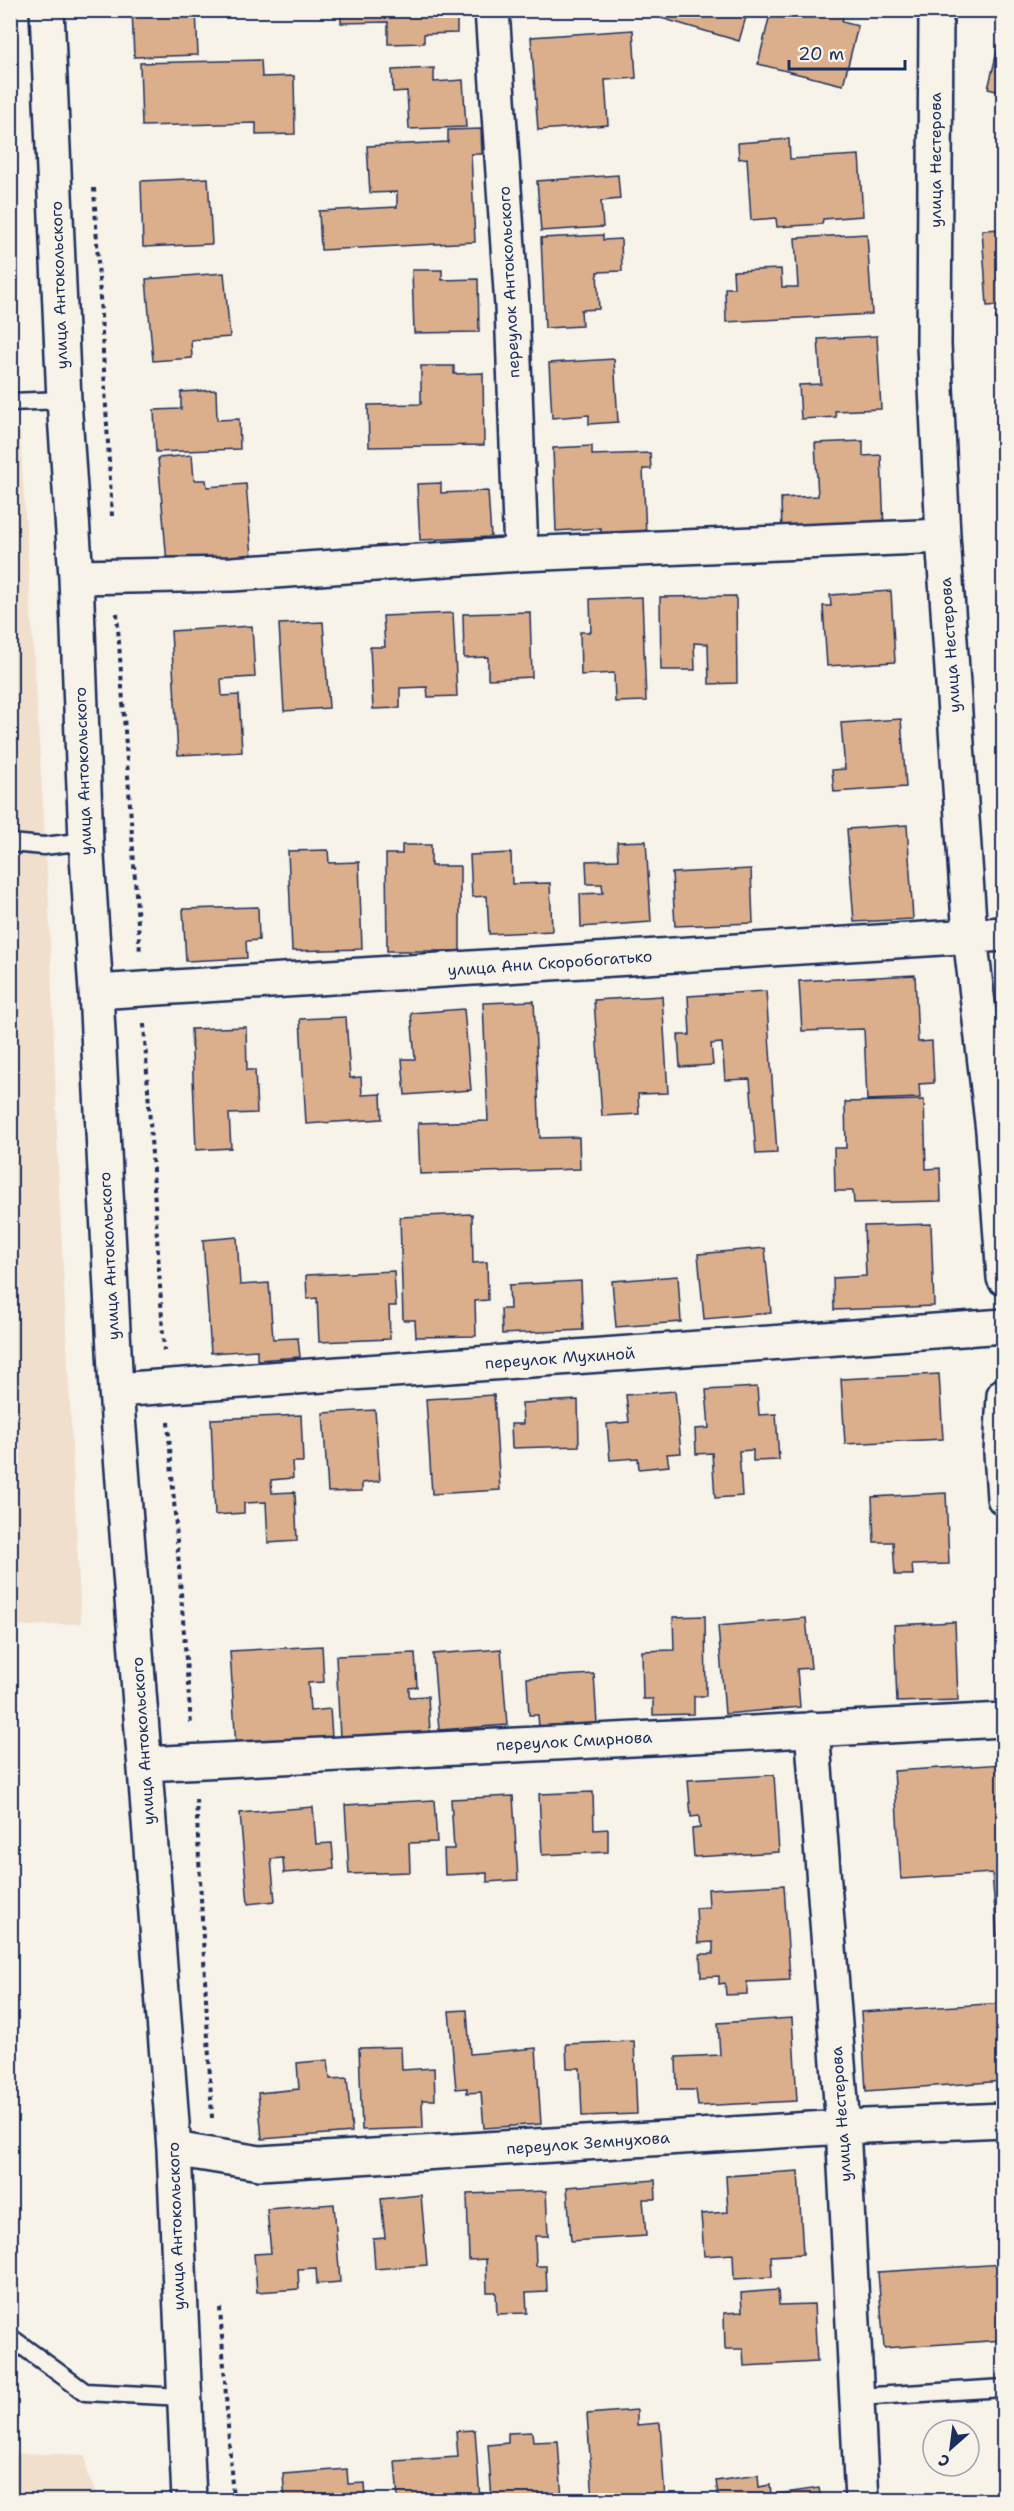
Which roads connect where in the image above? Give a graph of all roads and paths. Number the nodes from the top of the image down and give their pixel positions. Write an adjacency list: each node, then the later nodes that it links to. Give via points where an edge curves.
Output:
1 (47, 10): 5 (street, улица Антокольского)
2 (492, 10): 9 (street, переулок Антокольского, via 512,306)
3 (936, 10): 8 (street, улица Нестерова, via 934,345)
4 (94, 187): 7 (path)
5 (64, 400): 6 (lane); 10 (street, улица Антокольского)
6 (10, 402)
7 (112, 517)
8 (943, 536): 9 (street); 15 (street, улица Нестерова)
9 (521, 554): 11 (street, via 232,574)
10 (76, 576): 11 (street); 12 (street, улица Антокольского)
11 (115, 576): 16 (path)
12 (86, 842): 13 (lane, via 44,846); 17 (street, улица Антокольского)
13 (10, 843)
14 (1004, 934): 15 (street, улица Ани Скоробогатько)
15 (970, 936): 16 (street, улица Ани Скоробогатько); 18 (street, улица Нестерова, via 993,1131)
16 (142, 988): 17 (street, улица Ани Скоробогатько); 20 (path)
17 (96, 992): 21 (street, улица Антокольского)
18 (1004, 1278)
19 (1004, 1326): 20 (street, переулок Мухиной)
20 (166, 1387): 21 (street, переулок Мухиной); 26 (path)
21 (116, 1390): 27 (street, улица Антокольского)
22 (1004, 1395): 23 (street)
23 (1004, 1498)
24 (1004, 1720): 25 (street, переулок Смирнова)
25 (812, 1729): 26 (street, переулок Смирнова); 29 (street, улица Нестерова)
26 (194, 1761): 27 (street, переулок Смирнова); 31 (path)
27 (145, 1764): 30 (street, улица Антокольского)
28 (1004, 2120): 29 (street, переулок Земнухова)
29 (843, 2127): 31 (street, переулок Земнухова, via 260,2163); 36 (street, улица Нестерова)
30 (174, 2149): 31 (street, переулок Земнухова); 35 (street, улица Антокольского)
31 (214, 2156)
32 (220, 2297): 38 (path)
33 (10, 2337): 35 (lane, via 85,2392)
34 (1004, 2388): 36 (lane)
35 (183, 2397): 37 (street, улица Антокольского)
36 (856, 2397): 39 (street, улица Нестерова)
37 (189, 2500)
38 (233, 2500)
39 (862, 2500)

